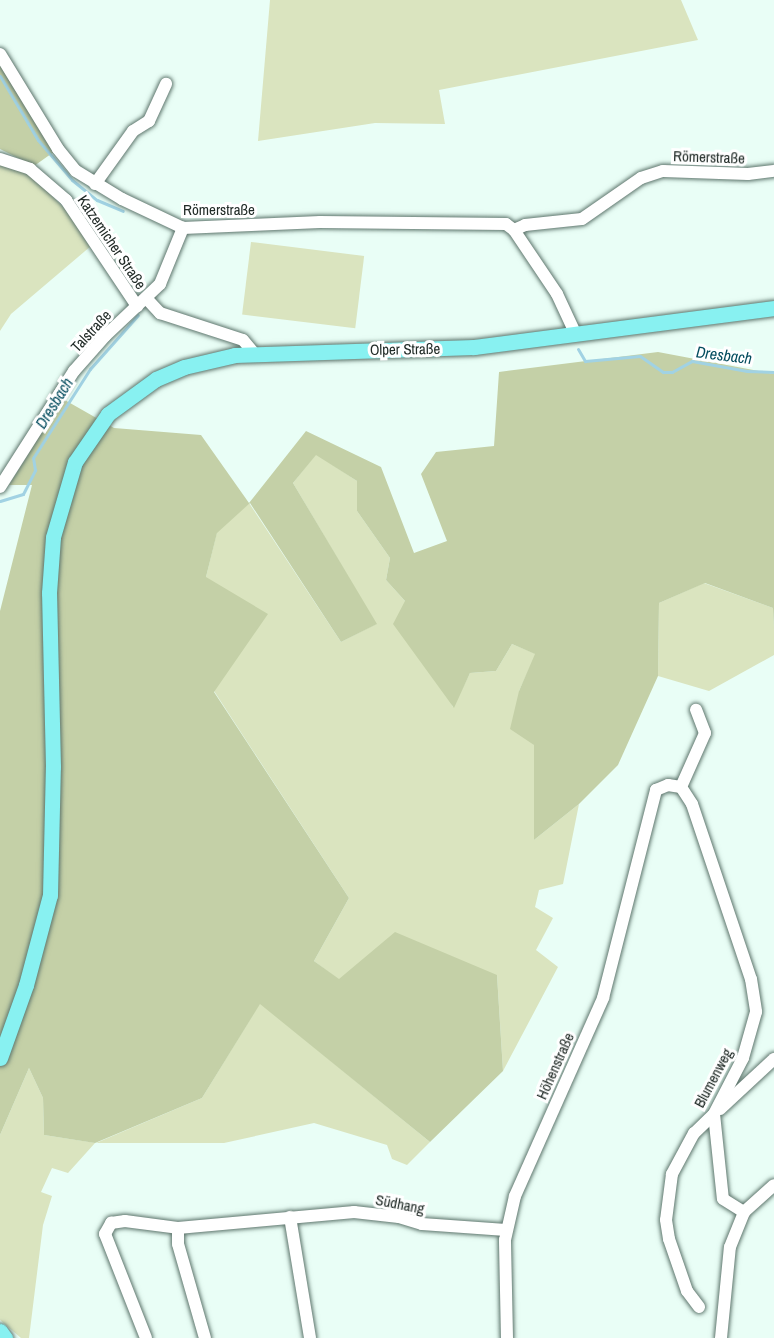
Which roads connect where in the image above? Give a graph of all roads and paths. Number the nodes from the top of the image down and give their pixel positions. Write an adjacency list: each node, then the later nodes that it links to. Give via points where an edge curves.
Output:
1 (0, 54): 5 (street, Römerstraße, via 58,149)
2 (166, 84): 5 (street, via 149,121 133,131)
3 (0, 159): 8 (street, Katzemicher Straße, via 30,169 66,200)
4 (774, 171): 7 (street, Römerstraße, via 663,171 641,178 582,219 525,225)
5 (95, 184): 6 (street, Römerstraße)
6 (183, 228): 7 (street, Römerstraße, via 391,222 496,223); 8 (street, Talstraße, via 168,269)
7 (514, 230): 10 (street, via 568,313)
8 (142, 302): 11 (street, Katzemicher Straße, via 160,313 243,340); 12 (street, Talstraße, via 74,371)
9 (774, 308): 10 (main road, Olper Straße)
10 (576, 335): 11 (main road, Olper Straße, via 436,350)
11 (253, 352): 15 (main road, Olper Straße, via 184,367 131,394 88,438 75,462 59,507 51,562 50,895 30,975)
12 (0, 487)
13 (696, 710): 14 (street, via 705,733)
14 (681, 786): 17 (street, Blumenweg, via 692,804 725,900 751,979 756,1011 743,1058); 22 (street, Höhenstraße, via 656,790 603,998 515,1196)
15 (0, 1058)
16 (774, 1059): 17 (street)
17 (714, 1114): 19 (street, via 723,1199); 23 (street, Blumenweg, via 694,1133 672,1174 666,1220 687,1291)
18 (774, 1185): 19 (street)
19 (744, 1212): 30 (street, via 730,1247)
20 (290, 1217): 21 (street, Südhang); 22 (street, Südhang, via 375,1213 422,1224); 28 (street)
21 (178, 1228): 26 (street, Südhang, via 125,1221 111,1223 105,1234); 27 (street, via 178,1244)
22 (506, 1230): 29 (street, Höhenstraße)
23 (699, 1307)
24 (0, 1331): 25 (main road)
25 (4, 1338)
26 (146, 1338)
27 (205, 1338)
28 (310, 1338)
29 (507, 1338)
30 (721, 1338)

